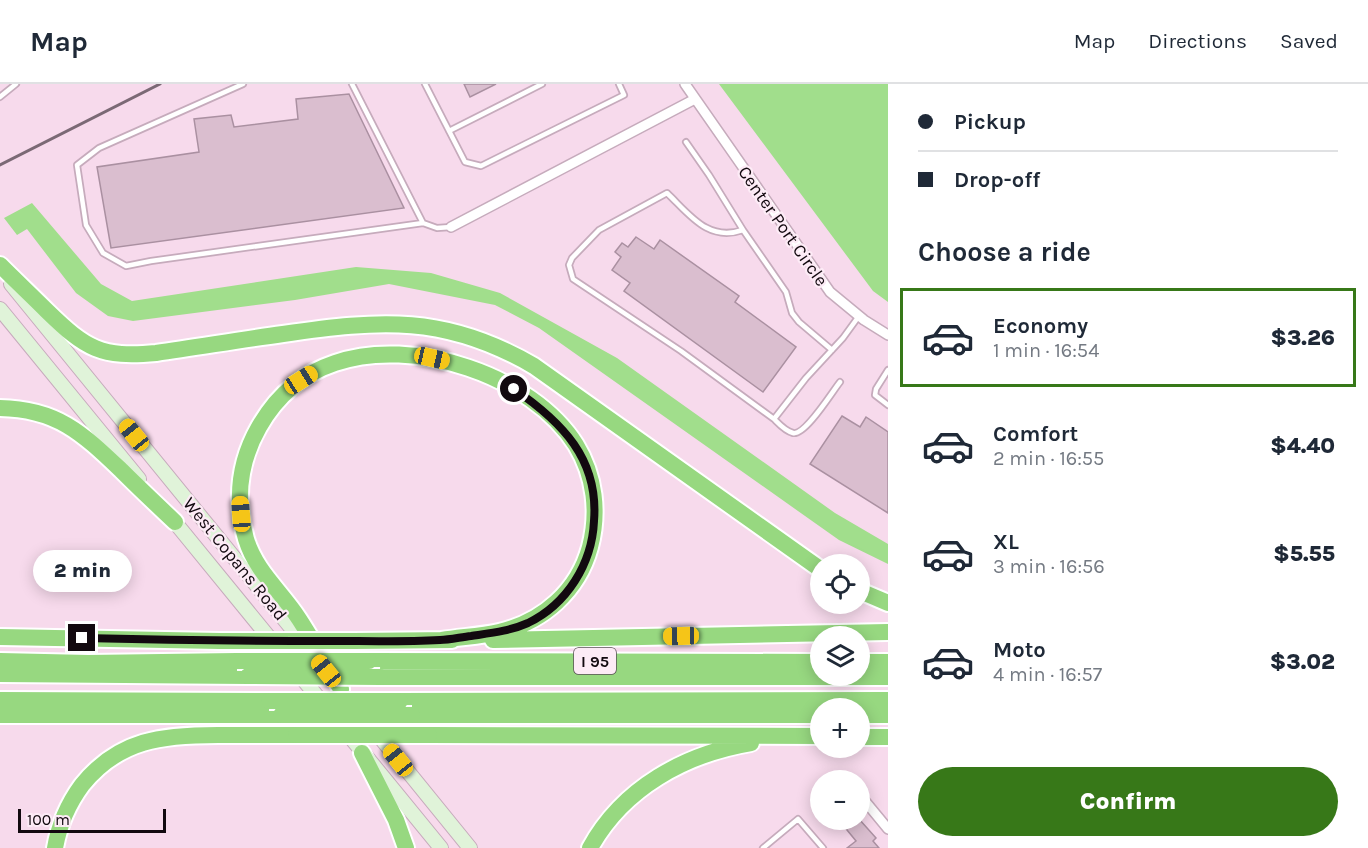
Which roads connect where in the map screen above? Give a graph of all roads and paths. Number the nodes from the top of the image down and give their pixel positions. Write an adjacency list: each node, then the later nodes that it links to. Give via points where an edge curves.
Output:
1 (16, 84): 8 (lane)
2 (243, 84): 12 (lane, via 99,148 77,165 86,225 103,253 126,266)
3 (352, 84): 12 (lane)
4 (425, 84): 10 (lane)
5 (542, 84): 10 (lane)
6 (619, 84): 10 (lane, via 624,95 481,166 465,162)
7 (684, 84): 9 (street, Center Port Circle)
8 (0, 97)
9 (695, 99): 13 (street); 18 (street, Center Port Circle, via 830,292)
10 (449, 131)
11 (686, 142): 14 (lane)
12 (423, 223): 13 (lane, via 436,228)
13 (451, 227)
14 (743, 230): 20 (lane, via 786,292 792,313); 25 (lane, via 722,235 705,228 667,193 599,230 569,265 573,279)
15 (0, 265): 27 (highway, via 72,335 116,354 156,353 362,324 410,324 476,339 534,366)
16 (0, 271): 39 (main road, West Copans Road)
17 (0, 309): 26 (main road, West Copans Road)
18 (859, 316): 19 (street, Center Port Circle); 20 (lane)
19 (888, 335)
20 (832, 350): 25 (lane)
21 (888, 371): 23 (lane, via 875,395)
22 (840, 382): 25 (lane, via 799,433 785,429)
23 (888, 405)
24 (0, 408): 26 (highway, via 34,412 75,429)
25 (774, 419)
26 (175, 522): 50 (main road, West Copans Road)
27 (810, 562)
28 (870, 595): 29 (highway)
29 (888, 603)
30 (888, 632): 32 (highway)
31 (4, 636): 32 (highway, bridge, via 220,641)
32 (442, 640): 39 (highway, via 520,626 564,596 584,564 594,530 594,496 585,463 569,436 545,411 514,389 473,369 432,358 386,354 358,356 322,368 291,387 262,422 246,456 240,502 256,563 298,617)
33 (0, 661): 34 (highway, I 95, bridge)
34 (810, 662)
35 (870, 662): 36 (highway)
36 (888, 662)
37 (0, 674): 38 (highway, bridge)
38 (888, 677)
39 (341, 690): 56 (main road, West Copans Road)
40 (0, 700): 41 (highway, bridge)
41 (888, 700)
42 (0, 715): 43 (highway, bridge)
43 (810, 715)
44 (870, 715): 45 (highway)
45 (888, 715)
46 (810, 737): 53 (highway, bridge, via 172,736 128,748 101,766 80,788 64,816)
47 (870, 737): 48 (highway)
48 (888, 737)
49 (810, 738): 57 (highway, via 742,744 688,760 630,797 606,822)
50 (363, 753): 54 (highway); 55 (main road, West Copans Road)
51 (870, 807): 52 (street)
52 (888, 829)
53 (56, 848)
54 (406, 848)
55 (441, 848)
56 (470, 848)
57 (590, 848)
58 (763, 848): 59 (lane, via 798,819)
59 (823, 848)

